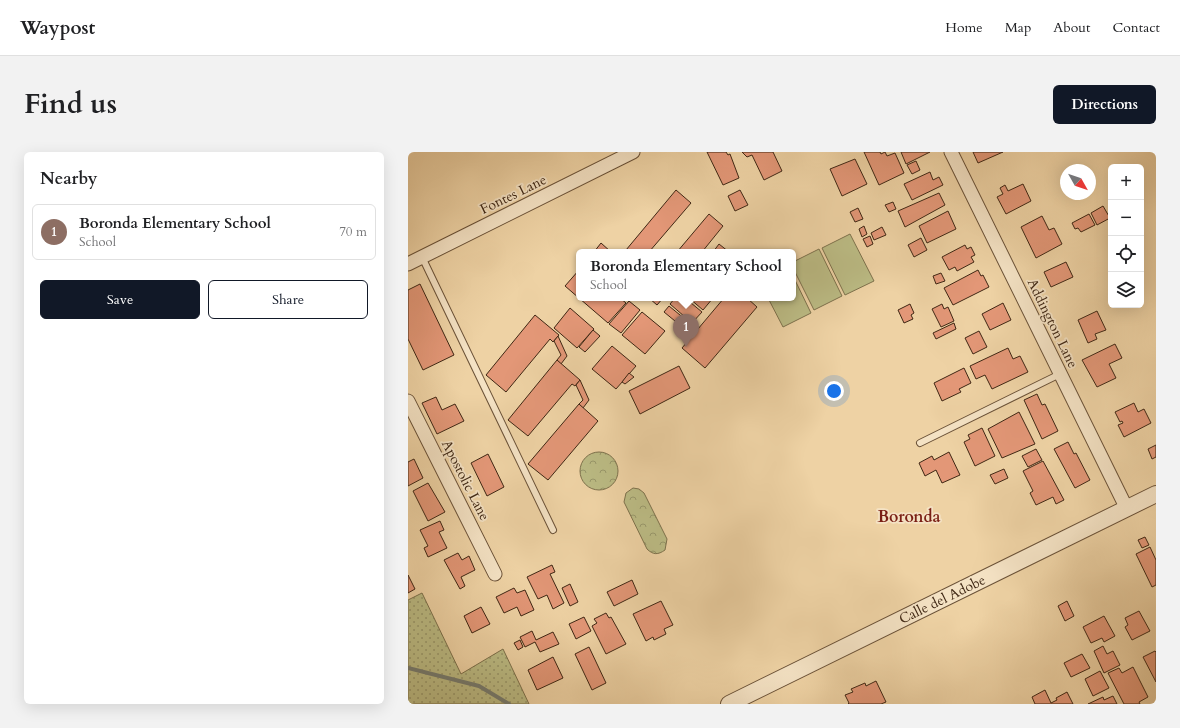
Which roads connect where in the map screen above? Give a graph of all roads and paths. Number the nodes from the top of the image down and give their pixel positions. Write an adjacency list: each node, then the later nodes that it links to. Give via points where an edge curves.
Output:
1 (633, 152): 3 (street, Fontes Lane)
2 (951, 152): 5 (street, Addington Lane)
3 (422, 257): 4 (street, Fontes Lane); 10 (lane)
4 (408, 264)
5 (1060, 374): 7 (lane); 9 (street, Addington Lane)
6 (408, 401): 11 (street, Apostolic Lane)
7 (920, 443)
8 (1156, 494): 9 (street, Calle del Adobe)
9 (1126, 509): 12 (street, Calle del Adobe)
10 (553, 530)
11 (495, 574)
12 (729, 704)

